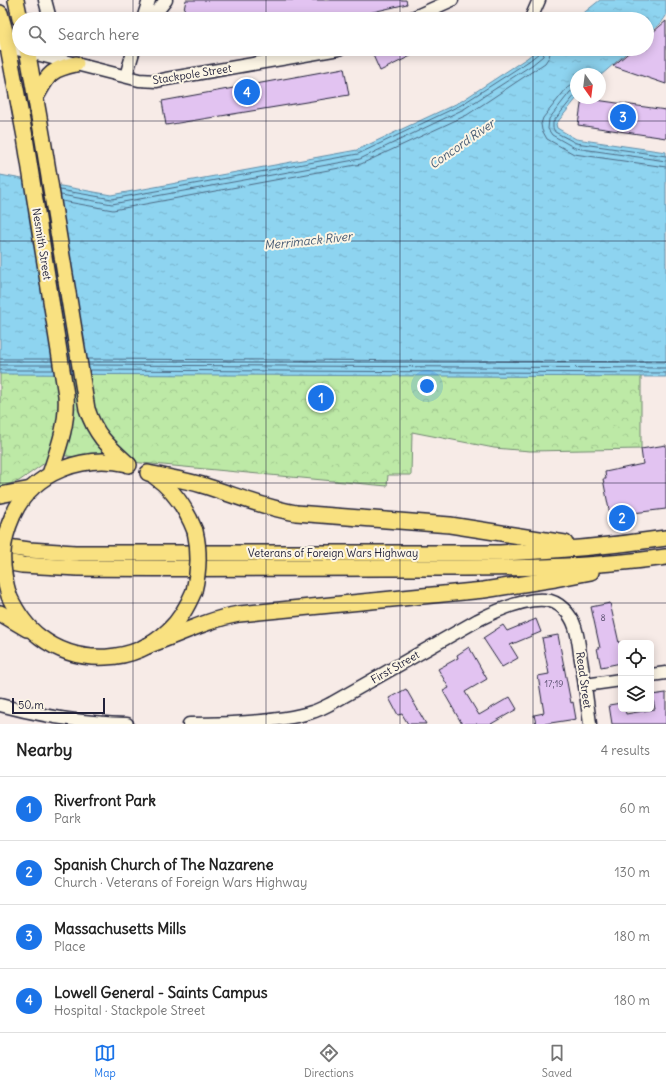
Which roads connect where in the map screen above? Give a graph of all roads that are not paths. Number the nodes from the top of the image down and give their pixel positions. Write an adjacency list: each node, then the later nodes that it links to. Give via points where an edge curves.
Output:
1 (16, 0): 7 (main road)
2 (45, 0): 8 (street)
3 (149, 0): 9 (street)
4 (166, 0): 10 (street)
5 (452, 0): 11 (street)
6 (539, 0): 12 (street)
7 (19, 12)
8 (48, 12)
9 (145, 12)
10 (157, 12)
11 (425, 12)
12 (534, 12)
13 (0, 13): 14 (main road, Nesmith Street)
14 (4, 45): 24 (main road, Nesmith Street, via 24,137 66,394 66,422)
15 (28, 56): 21 (main road, Nesmith Street)
16 (46, 56): 19 (street, Stackpole Street)
17 (132, 56): 20 (street)
18 (299, 56): 20 (street, Stackpole Street, via 157,81)
19 (76, 64): 20 (street, Stackpole Street); 21 (main road, via 54,71)
20 (126, 76)
21 (36, 97): 22 (main road, Nesmith Street, via 84,395 91,421 98,433)
22 (129, 465): 23 (main road); 24 (main road, via 106,460 94,461 72,465)
23 (148, 473): 29 (main road, via 202,485 246,501 296,513 457,526); 35 (main road, bridge, via 172,491 190,516 199,561 194,591 180,618 170,630)
24 (50, 474): 25 (main road)
25 (31, 489): 26 (main road); 33 (main road, bridge, via 22,498 6,529 1,558 8,596 21,618)
26 (0, 495)
27 (666, 538): 29 (main road, Veterans of Foreign Wars Highway)
28 (0, 546): 29 (main road, Veterans of Foreign Wars Highway, via 75,553 500,553)
29 (600, 546)
30 (662, 557): 31 (main road, Veterans of Foreign Wars Highway, via 581,565 480,568 78,568); 35 (main road, via 507,587 239,614 216,619)
31 (0, 561)
32 (0, 613): 33 (main road)
33 (39, 636): 35 (main road, via 63,650 90,657 118,656)
34 (577, 636): 39 (street, Read Street); 43 (street, First Street, via 575,627 563,608 546,600 525,602 478,620 313,712 274,719)
35 (144, 647)
36 (666, 673): 37 (street)
37 (654, 675)
38 (618, 680): 39 (street)
39 (585, 685): 44 (street, Read Street)
40 (0, 705): 41 (street)
41 (73, 722): 42 (street)
42 (127, 724)
43 (189, 724)
44 (590, 724)

